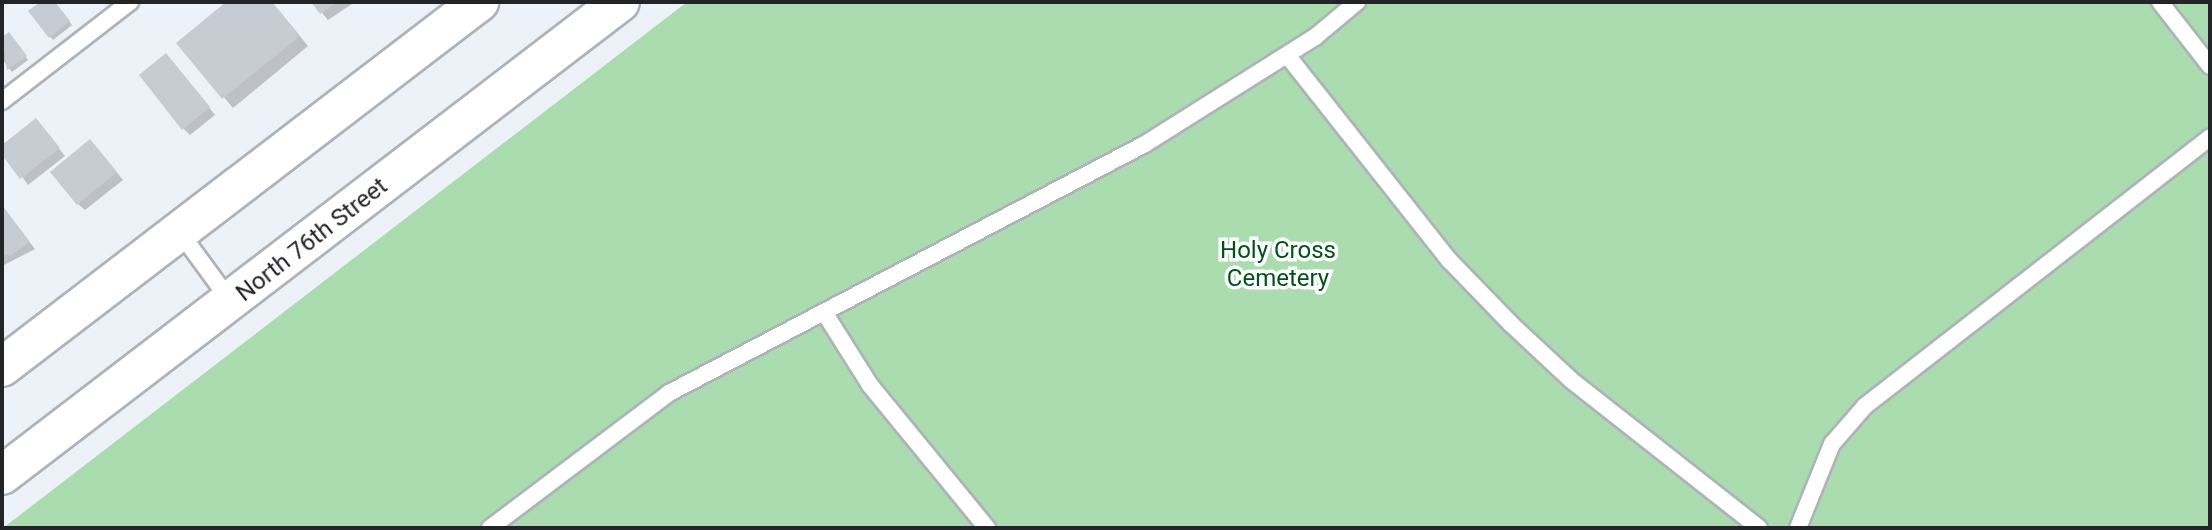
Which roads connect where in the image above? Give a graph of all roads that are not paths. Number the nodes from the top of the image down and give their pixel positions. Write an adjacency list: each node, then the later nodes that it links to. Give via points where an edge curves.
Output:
1 (130, 2): 8 (lane)
2 (479, 2): 10 (main road)
3 (620, 2): 11 (main road, North 76th Street)
4 (1357, 2): 6 (lane)
5 (2160, 2): 7 (lane)
6 (1287, 55): 12 (lane, via 1061,191); 17 (lane, via 1449,260 1511,324 1571,380)
7 (2210, 64)
8 (2, 101)
9 (2210, 137): 18 (lane, via 1865,406 1832,444)
10 (179, 231): 11 (lane); 13 (main road)
11 (230, 302): 14 (main road, North 76th Street)
12 (824, 312): 15 (lane, via 669,393); 16 (lane, via 870,385)
13 (2, 367)
14 (2, 475)
15 (490, 528)
16 (987, 528)
17 (1759, 528)
18 (1798, 528)

